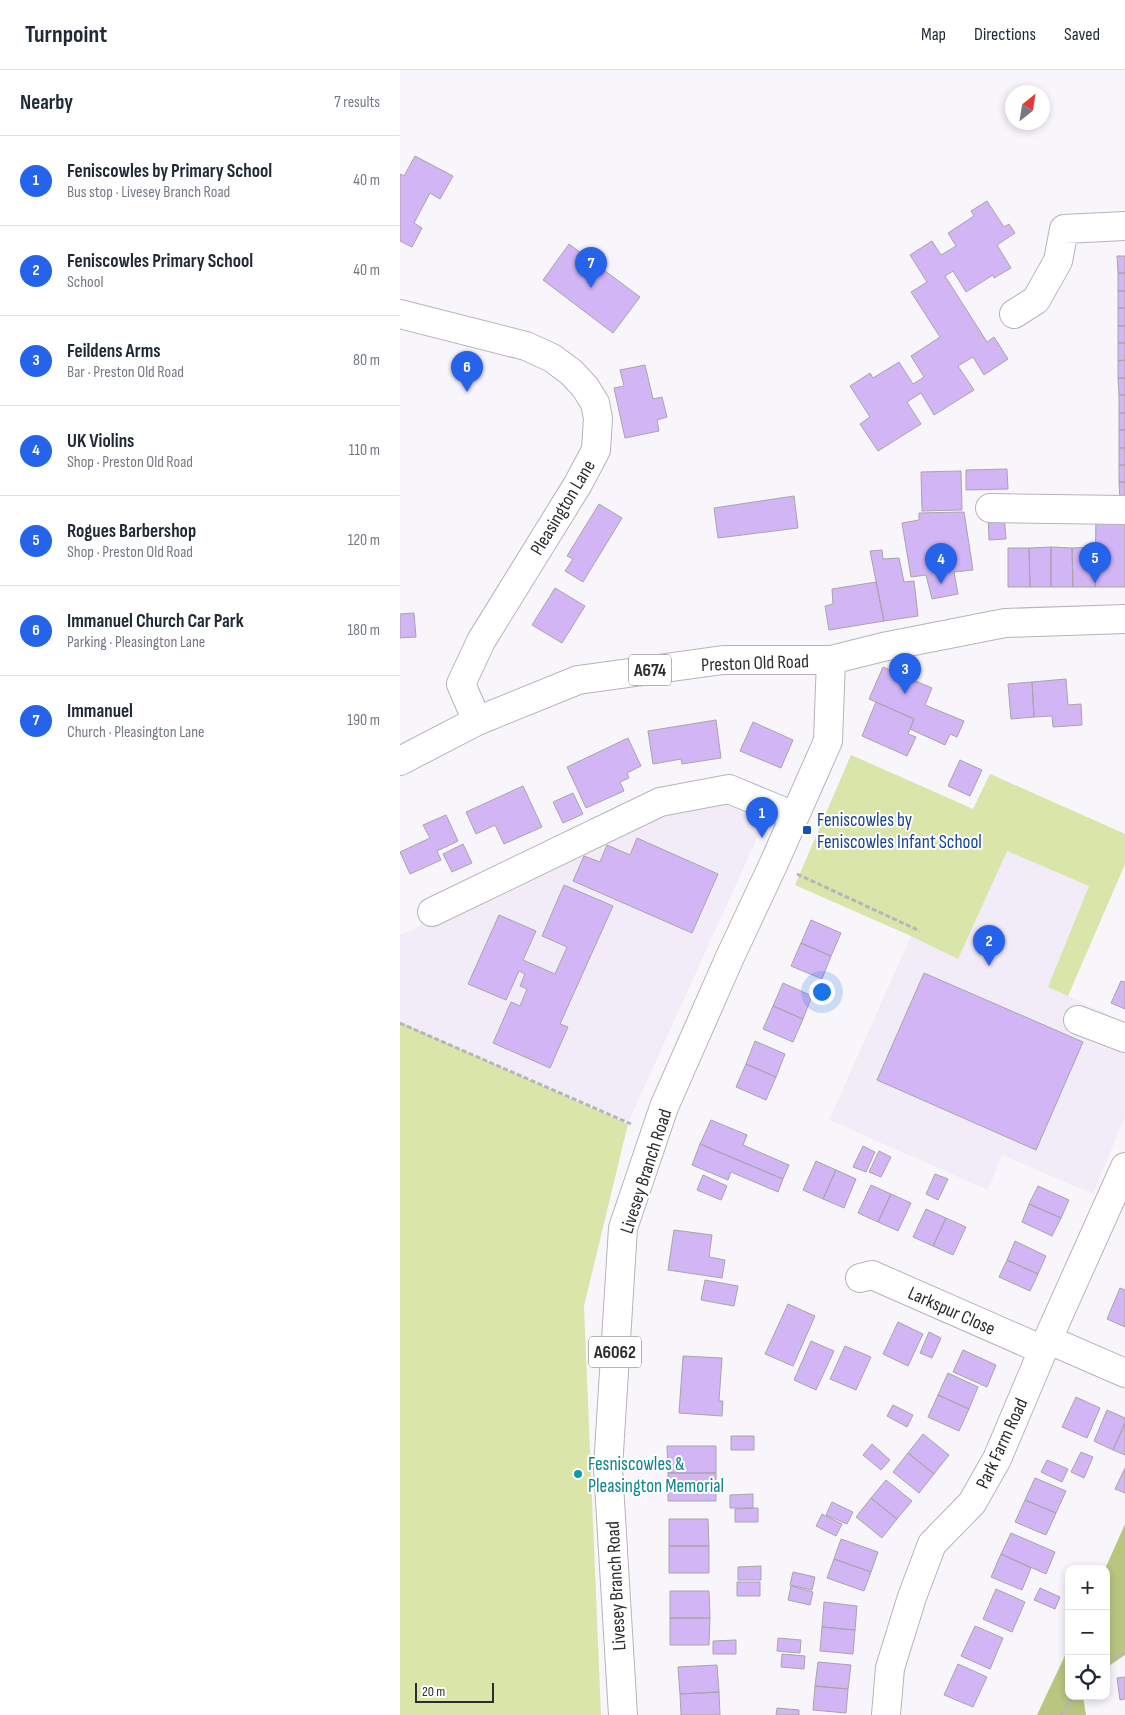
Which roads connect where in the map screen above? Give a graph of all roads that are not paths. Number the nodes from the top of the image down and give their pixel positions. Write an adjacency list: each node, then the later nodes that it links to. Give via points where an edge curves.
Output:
1 (1125, 226): 3 (main road, via 1064,229 1058,261 1036,300)
2 (400, 314): 8 (main road, Pleasington Lane, via 526,346 552,358 585,387 598,418 596,450 481,641 461,684)
3 (1014, 314)
4 (990, 508): 5 (main road)
5 (1125, 510)
6 (1125, 619): 7 (main road, Preston Old Road / A674, via 1005,623)
7 (832, 660): 8 (main road, Preston Old Road / A674, via 723,660 578,680); 10 (main road, Livesey Branch Road / A6062, via 828,741)
8 (477, 721): 9 (main road, Preston Old Road / A674)
9 (400, 761)
10 (794, 816): 11 (main road, via 729,788 660,802); 18 (main road, Livesey Branch Road / A6062, via 664,1107 623,1228 608,1468)
11 (432, 912)
12 (1078, 1020): 13 (main road)
13 (1125, 1038)
14 (1125, 1167): 16 (main road, Park Farm Road)
15 (860, 1278): 16 (main road, Larkspur Close, via 872,1275)
16 (1046, 1345): 17 (main road, Larkspur Close); 19 (main road, Park Farm Road, via 997,1459 972,1503 932,1544 890,1668)
17 (1125, 1373)
18 (623, 1715)
19 (886, 1715)

